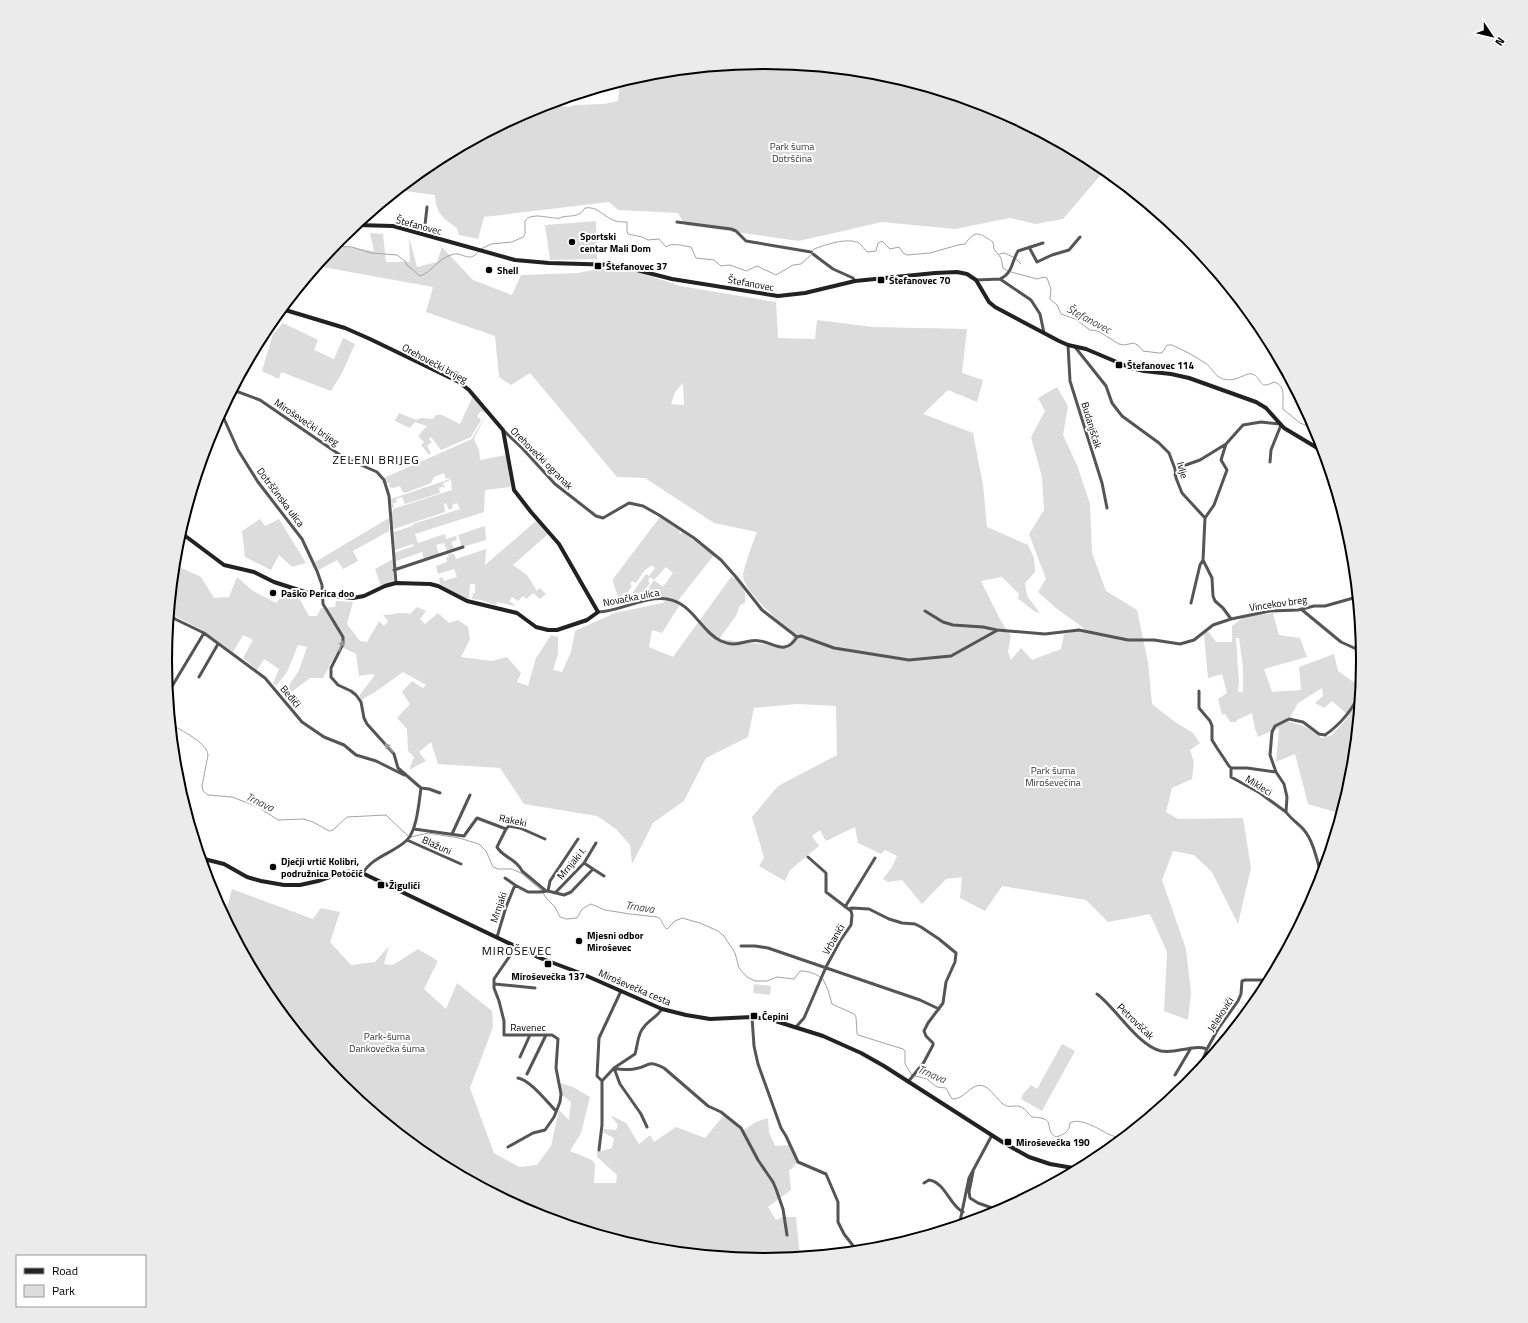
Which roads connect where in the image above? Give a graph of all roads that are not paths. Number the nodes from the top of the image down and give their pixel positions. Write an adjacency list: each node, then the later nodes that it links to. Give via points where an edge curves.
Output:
1 (427, 207): 4 (street)
2 (677, 222): 10 (street, via 731,229 746,241 812,253)
3 (363, 225): 4 (street, Štefanovec, via 393,226)
4 (424, 234): 10 (street, Štefanovec, via 501,257 532,262 617,265 672,279 778,296 805,293)
5 (1080, 237): 7 (street, via 1069,250 1037,262)
6 (1044, 243): 7 (street)
7 (1029, 247): 8 (street, via 1018,251 1010,272)
8 (1000, 279): 9 (street); 12 (street, via 1031,300 1040,314)
9 (976, 280): 10 (street, Štefanovec, via 967,274 957,272); 12 (street, via 991,304)
10 (855, 281)
11 (287, 310): 18 (street, Orehovečki brijeg, via 345,328 459,382)
12 (1044, 333): 13 (street)
13 (1068, 345): 14 (street); 23 (street, Budanjščak, via 1070,381 1102,483)
14 (1075, 346): 17 (street, via 1131,368 1189,378 1256,402 1266,408); 22 (street, Ivlje, via 1106,386 1112,403 1122,416 1169,453)
15 (237, 392): 28 (street, Miroševečki brijeg, via 260,400 342,457 377,472 382,477 388,496)
16 (224, 419): 30 (street, Dotrščinska ulica, via 238,450 258,482 302,539 317,571)
17 (1280, 425): 19 (street, via 1261,422 1243,425); 20 (street); 21 (street, via 1271,450)
18 (503, 430): 35 (street, via 514,490 559,544); 40 (street, Orehovečki ogranak, via 555,484 596,516 603,518 626,504 635,504 653,512 694,538 721,560 762,610)
19 (1226, 444): 22 (street, via 1200,460 1183,466); 24 (street, via 1221,460 1227,470 1214,505)
20 (1316, 448)
21 (1270, 462)
22 (1175, 475): 24 (street, Ivlje, via 1182,493)
23 (1107, 508)
24 (1205, 518): 27 (street)
25 (185, 536): 30 (street, Novačka ulica, via 224,566 254,572 304,592)
26 (462, 547): 28 (street)
27 (1203, 560): 32 (street); 37 (street, via 1212,578 1215,601)
28 (394, 570): 29 (street, Miroševečki brijeg)
29 (396, 583): 30 (street, Novačka ulica, via 353,598); 35 (street, Novačka ulica, via 416,582 435,585 467,601 517,613 544,630 557,630 587,620)
30 (322, 594): 49 (street, Dotrščinska ulica, one-way to 30, via 398,768 394,754 367,724 361,702 356,695 338,685 331,677 331,668 343,644 343,637 323,604)
31 (1352, 598): 33 (street, Vincekov breg)
32 (1191, 603)
33 (1301, 609): 37 (street, Vincekov breg, via 1270,611); 42 (street, via 1341,642)
34 (925, 611): 38 (street, via 953,625)
35 (598, 612): 40 (street, Novačka ulica, via 667,599 691,611 708,632 726,643 736,645 756,640 782,648 791,644)
36 (174, 618): 39 (street, Beđići)
37 (1231, 619): 38 (street, Vincekov breg, via 1213,625 1194,640 1180,644 1128,640 1088,631 1070,630 1045,634)
38 (997, 630): 40 (street, via 951,656 909,660 834,648 806,637)
39 (204, 633): 41 (street, Beđići); 44 (street)
40 (797, 637)
41 (218, 644): 43 (street); 49 (street, Beđići, via 265,678 307,726 324,737 344,745 356,755 376,761)
42 (1356, 649)
43 (199, 677)
44 (173, 685)
45 (1199, 691): 47 (street, Mikleci, via 1199,708 1210,721 1212,740)
46 (1355, 702): 48 (street, via 1347,715 1325,735 1319,734 1303,722 1289,719 1275,726 1270,755)
47 (1231, 768): 48 (street, Mikleci); 53 (street, Mikleci, via 1231,777 1260,793)
48 (1276, 772): 53 (street, via 1284,784 1287,796)
49 (408, 777): 50 (street)
50 (421, 788): 51 (street); 54 (street)
51 (440, 793)
52 (470, 795): 56 (street)
53 (1286, 812): 66 (street, via 1304,829)
54 (414, 829): 56 (street, Rakeki); 59 (street)
55 (506, 829): 56 (street, Rakeki, via 477,818 464,836); 57 (street, Rakeki, via 509,826 520,828); 72 (street, via 497,847 498,850 513,859 522,871)
56 (452, 834)
57 (546, 839)
58 (578, 839): 72 (street)
59 (408, 840): 65 (street, Blažuni); 68 (street, via 371,864)
60 (596, 843): 64 (street, Mrnjaki I.)
61 (808, 857): 74 (street, via 826,873 826,892)
62 (875, 858): 74 (street)
63 (206, 859): 68 (street, Miroševečka cesta, via 224,864 247,877 284,885 300,885 344,872)
64 (584, 863): 67 (street); 73 (street, Mrnjaki I.)
65 (461, 864)
66 (1319, 867)
67 (593, 869): 69 (street); 73 (street, Mrnjaki, via 571,892 564,895)
68 (363, 873): 76 (street, Miroševečka cesta)
69 (604, 876)
70 (505, 878): 71 (street)
71 (515, 885): 72 (street, Mrnjaki, via 528,892); 76 (street, Mrnjaki)
72 (545, 891): 73 (street, Mrnjaki)
73 (556, 892)
74 (845, 907): 75 (street)
75 (849, 910): 79 (street, Vrbanići, via 852,911 851,925); 86 (street, via 869,909 897,922 914,924 927,930 956,953)
76 (497, 937): 77 (street, Miroševečka cesta)
77 (516, 946): 81 (street, via 494,979); 83 (street, Miroševečka cesta)
78 (741, 946): 79 (street, via 768,948)
79 (826, 968): 86 (street); 88 (street, Vrbanići, via 804,1018)
80 (1264, 980): 92 (street, Jelekovići, via 1242,981 1242,994)
81 (494, 984): 82 (street); 89 (street, Ravenec, via 504,1021 504,1035)
82 (535, 988)
83 (621, 991): 85 (street, Miroševečka cesta); 99 (street, via 599,1038 597,1076)
84 (1097, 994): 91 (street, Petrovščak, via 1152,1047 1167,1052)
85 (662, 1009): 87 (street, Miroševečka cesta, via 710,1019); 95 (street, via 642,1028 635,1054)
86 (939, 1009): 100 (street, via 924,1031 933,1045 924,1062)
87 (752, 1017): 88 (street, Miroševečka cesta); 113 (street, via 758,1064 781,1128 798,1162 826,1174 838,1202 838,1222)
88 (796, 1027): 100 (street, Miroševečka cesta, via 861,1053)
89 (530, 1035): 90 (street, Ravenec); 93 (street)
90 (546, 1035): 96 (street); 101 (street, Ravenec, via 558,1039 556,1068 561,1094)
91 (1191, 1048): 92 (street, Petrovščak); 97 (street)
92 (1207, 1048): 94 (street, Jelekovići)
93 (520, 1057)
94 (1203, 1059)
95 (614, 1068): 99 (street); 102 (street, via 620,1084); 112 (street, via 635,1069 646,1064 656,1064 708,1106 722,1112 736,1123 773,1182 783,1208)
96 (528, 1074)
97 (1174, 1075)
98 (518, 1078): 101 (street, via 528,1083)
99 (602, 1081): 105 (street)
100 (908, 1082): 103 (street, Miroševečka cesta)
101 (556, 1111): 104 (street, Ravenec, via 545,1130 533,1133)
102 (647, 1127)
103 (992, 1136): 106 (street, Miroševečka cesta, via 1036,1160); 107 (street)
104 (508, 1147)
105 (599, 1150)
106 (1071, 1168)
107 (973, 1172): 109 (street, via 970,1198); 110 (street)
108 (924, 1183): 110 (street, via 933,1181)
109 (993, 1208)
110 (963, 1212): 111 (street)
111 (961, 1219)
112 (787, 1236)
113 (854, 1247)

